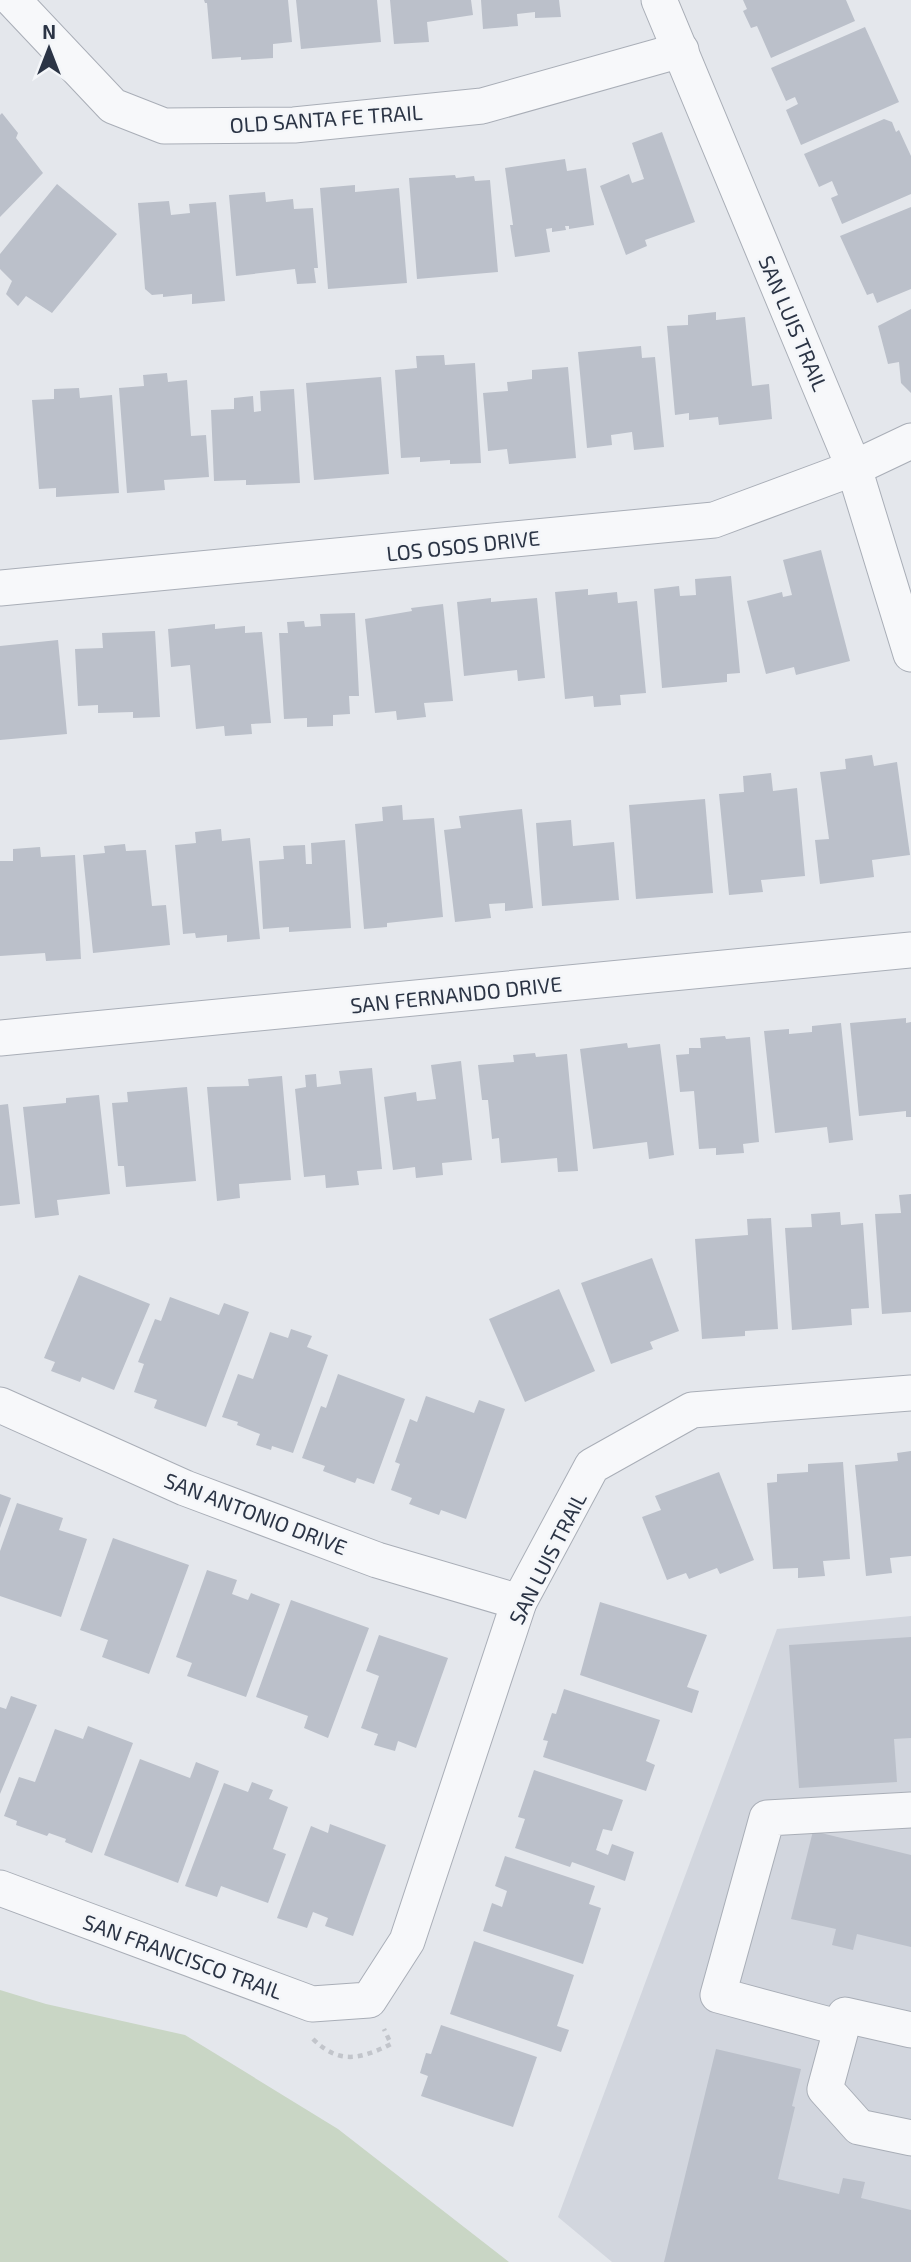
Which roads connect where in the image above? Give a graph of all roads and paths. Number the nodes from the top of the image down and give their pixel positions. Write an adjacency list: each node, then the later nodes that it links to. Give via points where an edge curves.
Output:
1 (13, 0): 3 (street, OLD SANTA FE TRAIL, via 113,106 164,126 293,125 482,106)
2 (659, 0): 3 (street, SAN LUIS TRAIL)
3 (681, 50): 5 (street, SAN LUIS TRAIL)
4 (911, 441): 5 (street, LOS OSOS DRIVE)
5 (854, 468): 6 (street, LOS OSOS DRIVE, via 714,520); 7 (street, SAN LUIS TRAIL)
6 (0, 588)
7 (911, 654)
8 (911, 950): 9 (street, SAN FERNANDO DRIVE)
9 (0, 1038)
10 (911, 1393): 12 (street, SAN LUIS TRAIL, via 692,1410 592,1465)
11 (0, 1405): 12 (street, SAN ANTONIO DRIVE, via 184,1488 377,1560)
12 (519, 1602): 15 (street, SAN LUIS TRAIL, via 407,1941)
13 (911, 1810): 16 (street, via 767,1818 718,1995)
14 (0, 1888): 15 (street, SAN FRANCISCO TRAIL, via 312,2004)
15 (369, 2000)
16 (841, 2028): 17 (street, via 845,2015); 18 (street, via 825,2089 859,2127)
17 (911, 2030)
18 (911, 2138)

